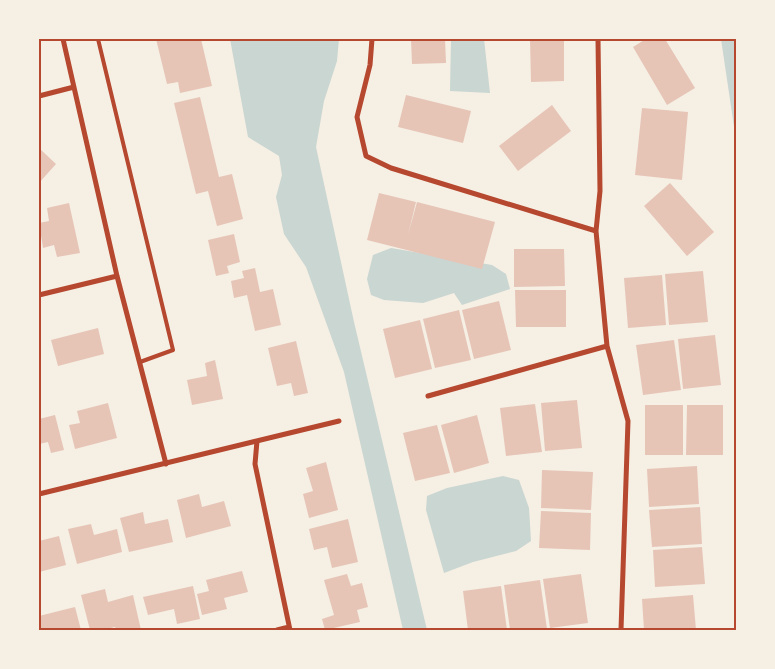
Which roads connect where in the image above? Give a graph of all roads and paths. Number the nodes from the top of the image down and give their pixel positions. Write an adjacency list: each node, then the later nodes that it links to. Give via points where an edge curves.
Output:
1 (63, 39): 5 (street)
2 (98, 39): 11 (lane, via 173,350)
3 (372, 39): 7 (street, via 370,65 358,117 366,156 391,168)
4 (598, 39): 7 (street, via 600,191)
5 (74, 88): 6 (street); 8 (street)
6 (39, 96)
7 (596, 231): 10 (street)
8 (117, 276): 9 (street); 11 (street)
9 (39, 295)
10 (607, 346): 12 (street); 19 (street, via 628,421)
11 (140, 362): 15 (street)
12 (428, 396)
13 (339, 421): 14 (street)
14 (257, 441): 15 (street); 17 (street, via 255,464)
15 (166, 464): 16 (street)
16 (39, 494)
17 (290, 629): 18 (street)
18 (277, 630)
19 (621, 630)

